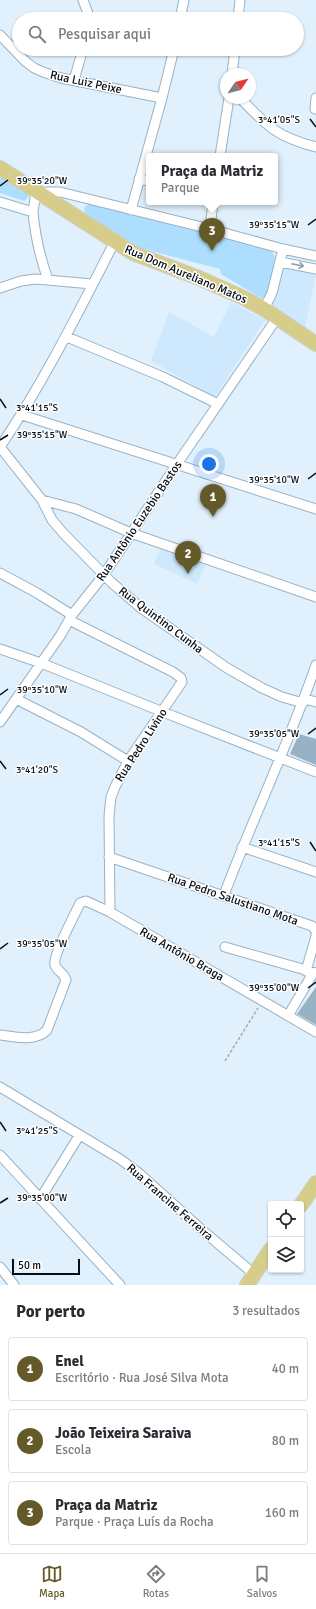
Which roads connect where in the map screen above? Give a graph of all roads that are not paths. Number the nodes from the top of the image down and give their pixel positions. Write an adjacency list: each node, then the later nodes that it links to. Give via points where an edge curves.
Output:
1 (83, 0): 4 (street)
2 (184, 0): 5 (street)
3 (240, 0): 6 (street)
4 (87, 12)
5 (181, 12)
6 (239, 12)
7 (0, 35): 8 (street, Rua Luiz Peixe)
8 (12, 47)
9 (22, 56): 14 (street, Rua Luiz Peixe, via 34,68)
10 (81, 56): 14 (street)
11 (172, 56): 15 (street)
12 (233, 56): 13 (street)
13 (232, 68)
14 (74, 80): 15 (street, Rua Luiz Peixe)
15 (162, 98): 21 (street)
16 (316, 98): 19 (street)
17 (228, 104): 22 (street)
18 (246, 104): 20 (street, via 273,130 287,138)
19 (315, 109)
20 (316, 147)
21 (146, 153)
22 (220, 153)
23 (146, 154): 25 (street)
24 (0, 168): 27 (main road, Rua Dom Aureliano Matos)
25 (139, 179): 26 (street); 30 (street)
26 (146, 180)
27 (38, 192): 30 (street, via 60,192); 31 (street); 33 (main road, Rua Dom Aureliano Matos)
28 (0, 202): 31 (street)
29 (213, 205): 32 (street)
30 (131, 210): 32 (street)
31 (33, 212): 38 (street, via 40,257)
32 (210, 229): 34 (street)
33 (115, 241): 39 (street); 41 (main road, Rua Dom Aureliano Matos, via 133,252 226,288)
34 (283, 250): 35 (street); 36 (street)
35 (316, 256)
36 (281, 262): 37 (street, one-way to 37); 41 (street, via 272,293)
37 (316, 268)
38 (48, 280): 39 (street); 40 (street, via 36,278)
39 (92, 284): 43 (street)
40 (0, 288)
41 (264, 309): 42 (main road, Rua Dom Aureliano Matos)
42 (277, 318): 44 (main road, Rua Dom Aureliano Matos); 45 (street, Rua Antônio Euzebio Bastos)
43 (67, 337): 45 (street, via 163,377); 46 (street)
44 (316, 344)
45 (218, 404): 48 (street, Rua Antônio Euzebio Bastos)
46 (22, 415): 47 (street); 48 (street)
47 (0, 447): 49 (street, Rua Quintino Cunha)
48 (177, 464): 50 (street); 51 (street, Rua Antônio Euzebio Bastos)
49 (42, 500): 51 (street, via 76,510); 53 (street, Rua Quintino Cunha, via 52,520)
50 (316, 508)
51 (131, 533): 53 (street, Rua Antônio Euzebio Bastos); 54 (street)
52 (0, 573): 55 (street, via 37,593)
53 (103, 576): 55 (street, Rua Antônio Euzebio Bastos); 60 (street, Rua Quintino Cunha, via 142,608 227,668 282,697)
54 (316, 597)
55 (70, 617): 57 (street, Rua Antônio Euzebio Bastos); 62 (street, Rua Pedro Livino, via 181,678 180,686)
56 (0, 649): 57 (street)
57 (41, 663): 59 (street, Rua Antônio Euzebio Bastos); 62 (street)
58 (316, 665): 60 (street)
59 (16, 699): 63 (street, Rua Antônio Euzebio Bastos); 65 (street, via 81,732)
60 (304, 701): 61 (street, Rua Quintino Cunha); 64 (street)
61 (316, 702)
62 (162, 712): 64 (street); 65 (street, Rua Pedro Livino)
63 (0, 722)
64 (279, 758): 66 (street); 67 (street)
65 (128, 761): 68 (street, Rua Pedro Livino, via 111,797)
66 (316, 772)
67 (242, 847): 69 (street); 70 (street)
68 (109, 857): 70 (street, Rua Pedro Salustiano Mota); 71 (street, Rua Pedro Livino)
69 (316, 872)
70 (224, 895): 73 (street, Rua Pedro Salustiano Mota, via 312,926 316,936)
71 (110, 912): 74 (street, Rua Antônio Braga); 76 (street, Rua Antônio Braga, via 89,902 80,903 54,961 66,980 43,1035)
72 (225, 947): 73 (street)
73 (312, 972): 74 (street, Rua Pedro Salustiano Mota)
74 (288, 1016): 75 (street, Rua Antônio Braga)
75 (316, 1032)
76 (0, 1035)
77 (0, 1087): 78 (street, Rua Francine Ferreira)
78 (79, 1136): 81 (street); 85 (street, Rua Francine Ferreira, via 120,1159 140,1174)
79 (0, 1155): 81 (street)
80 (316, 1183): 82 (main road)
81 (40, 1199): 87 (street)
82 (304, 1201)
83 (268, 1253): 85 (main road)
84 (0, 1267): 86 (street)
85 (250, 1279)
86 (14, 1285)
87 (120, 1285)

